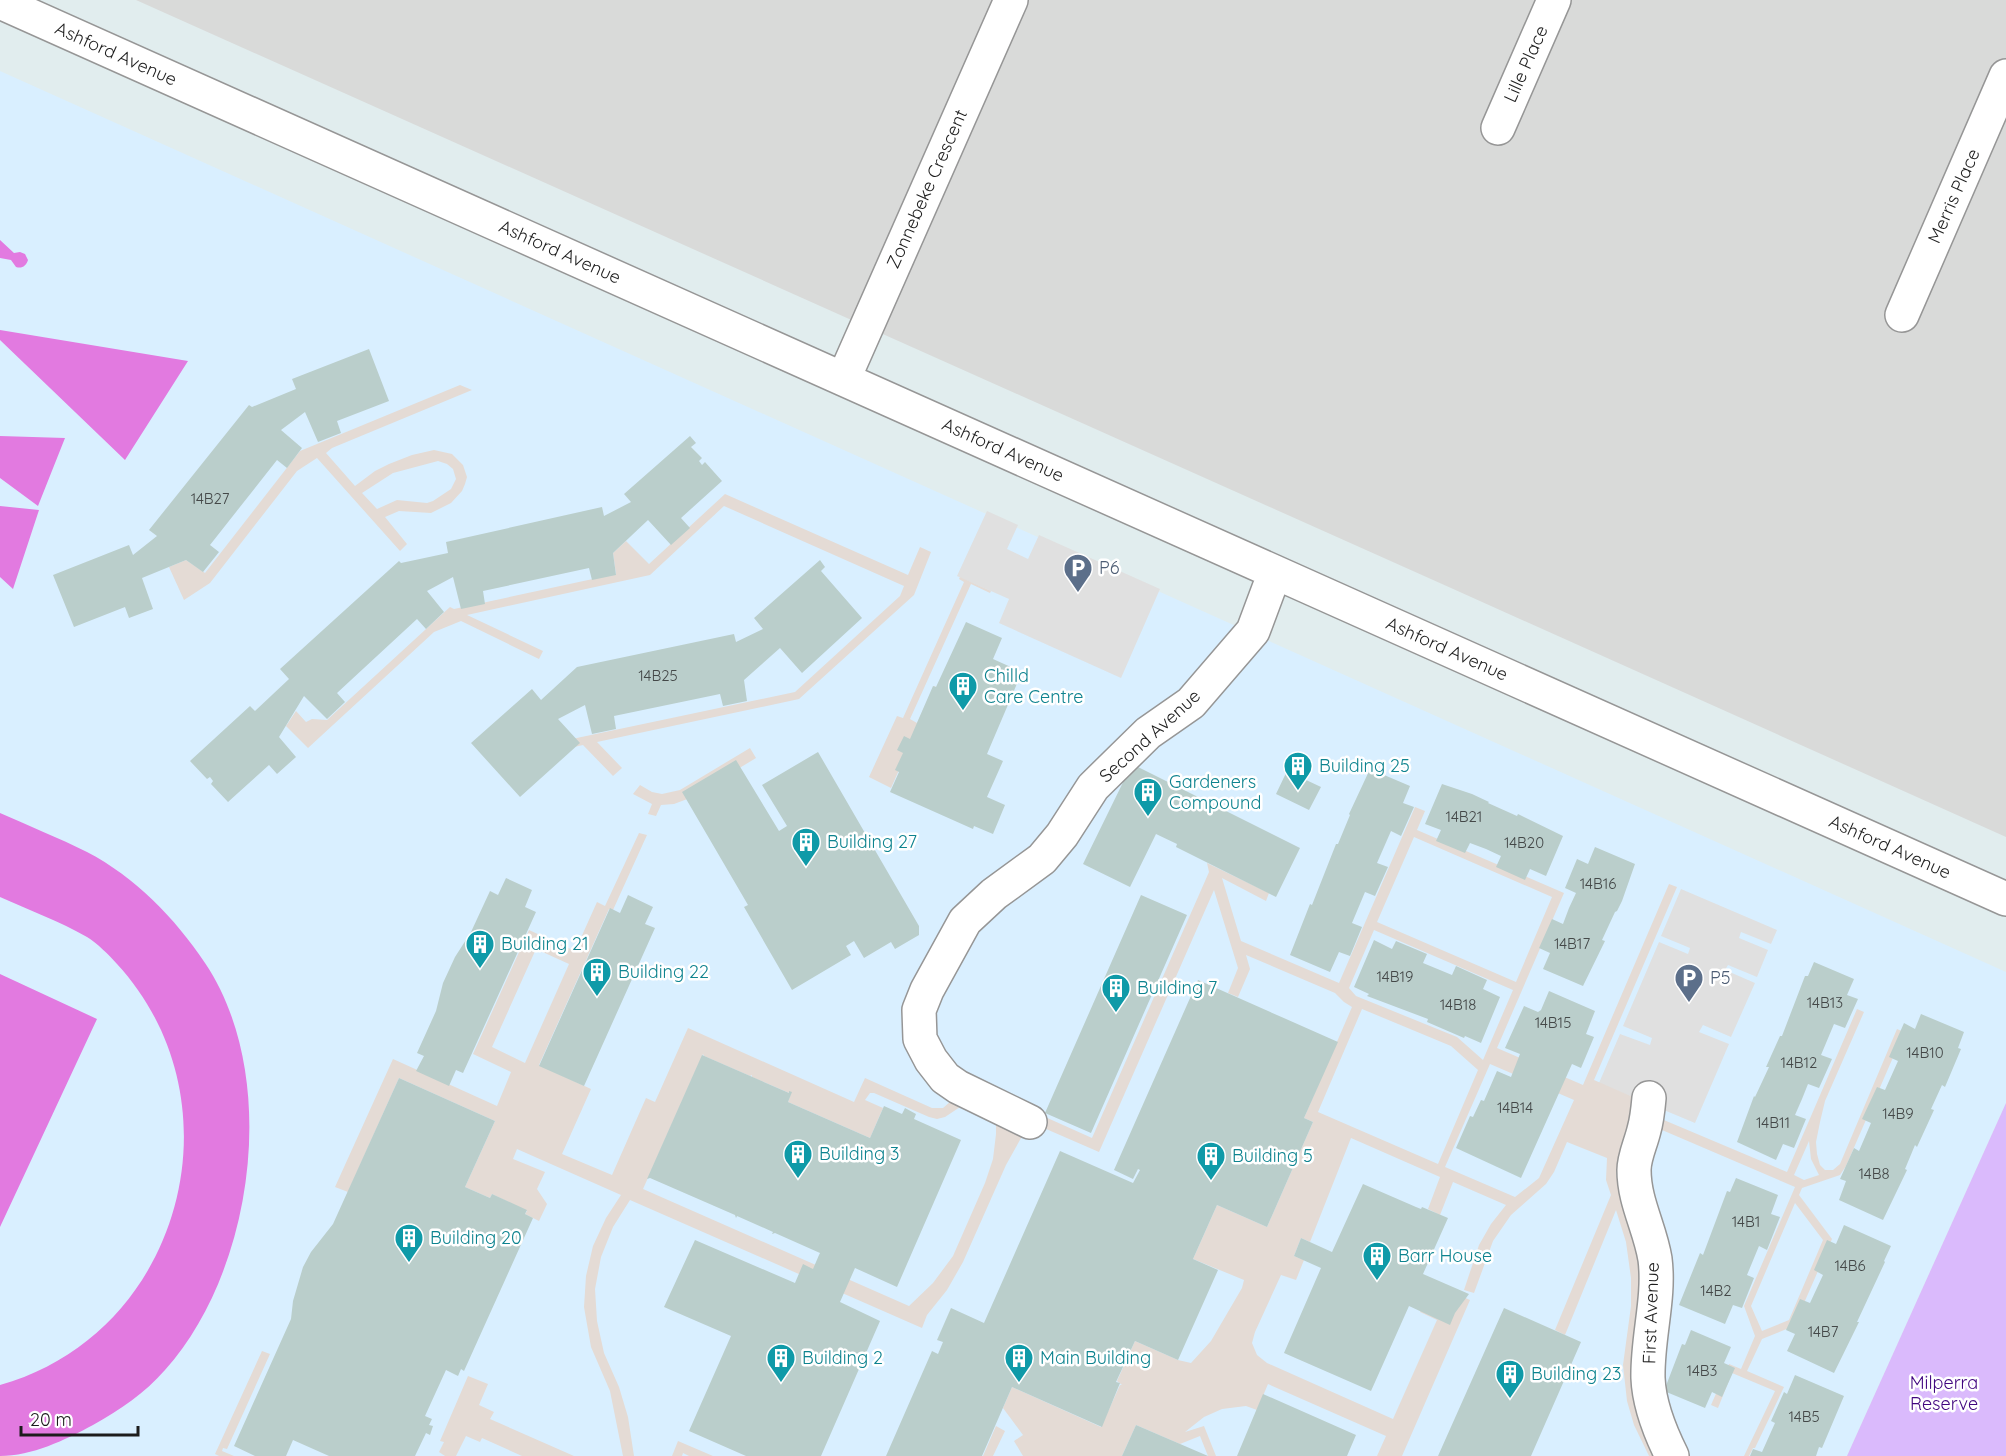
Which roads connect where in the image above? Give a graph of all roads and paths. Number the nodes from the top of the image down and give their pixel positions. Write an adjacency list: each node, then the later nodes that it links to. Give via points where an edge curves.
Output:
1 (1011, 0): 7 (street, Zonnebeke Crescent)
2 (1554, 0): 5 (street, Lille Place)
3 (0, 2): 7 (street, Ashford Avenue)
4 (2006, 76): 6 (street, Merris Place)
5 (1498, 128)
6 (1902, 315)
7 (844, 378): 8 (street, Ashford Avenue)
8 (1275, 572): 9 (street, Ashford Avenue); 11 (street, Second Avenue, via 1253,631 1191,703 1148,733 1093,787 1042,859 965,921 927,990 919,1010 920,1039 945,1078)
9 (2006, 899)
10 (1649, 1098): 12 (street, First Avenue, via 1634,1168 1636,1200 1655,1260 1648,1378 1661,1434)
11 (1030, 1122)
12 (1672, 1456)

